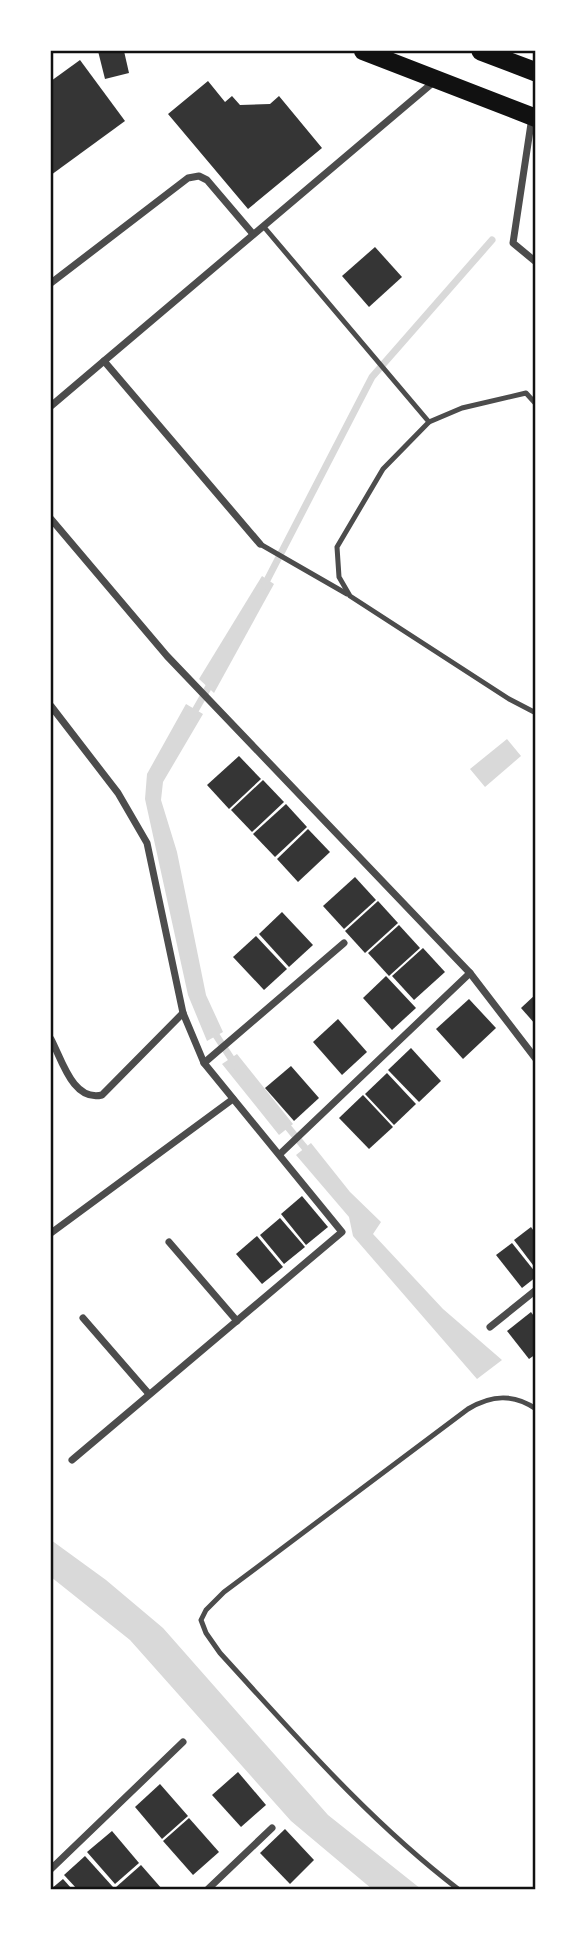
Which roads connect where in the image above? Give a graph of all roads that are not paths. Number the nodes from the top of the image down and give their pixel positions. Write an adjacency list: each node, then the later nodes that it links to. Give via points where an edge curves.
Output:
1 (363, 51): 4 (main road)
2 (481, 51): 3 (highway)
3 (536, 72)
4 (437, 79): 5 (main road); 6 (street)
5 (534, 117): 8 (street, via 513,243)
6 (264, 227): 7 (street); 13 (lane)
7 (253, 234): 9 (street, via 207,180 188,178); 10 (street)
8 (536, 262)
9 (51, 283)
10 (104, 361): 12 (street); 15 (street)
11 (536, 404): 13 (lane, via 526,393 462,408)
12 (51, 406)
13 (429, 422): 16 (lane, via 383,469 337,547 340,578)
14 (51, 519): 20 (street, via 167,656)
15 (260, 544): 16 (lane)
16 (350, 596): 18 (lane)
17 (51, 706): 21 (street, via 118,793 147,843)
18 (536, 713)
19 (344, 943): 24 (street)
20 (470, 973): 23 (street); 26 (street)
21 (183, 1013): 22 (street, via 102,1095 92,1098 76,1086); 24 (street)
22 (51, 1039)
23 (536, 1059)
24 (204, 1063): 25 (street)
25 (233, 1099): 26 (street); 27 (street)
26 (280, 1154): 31 (street, via 342,1232)
27 (51, 1233)
28 (169, 1242): 31 (street)
29 (536, 1290): 32 (street)
30 (83, 1318): 33 (street)
31 (237, 1321): 33 (street)
32 (490, 1327)
33 (149, 1394): 35 (street)
34 (536, 1409): 40 (lane, via 509,1396 468,1409 224,1592 201,1620 220,1653 367,1813)
35 (72, 1460)
36 (183, 1742): 38 (street)
37 (272, 1828): 39 (street)
38 (51, 1869)
39 (208, 1889)
40 (458, 1889)

